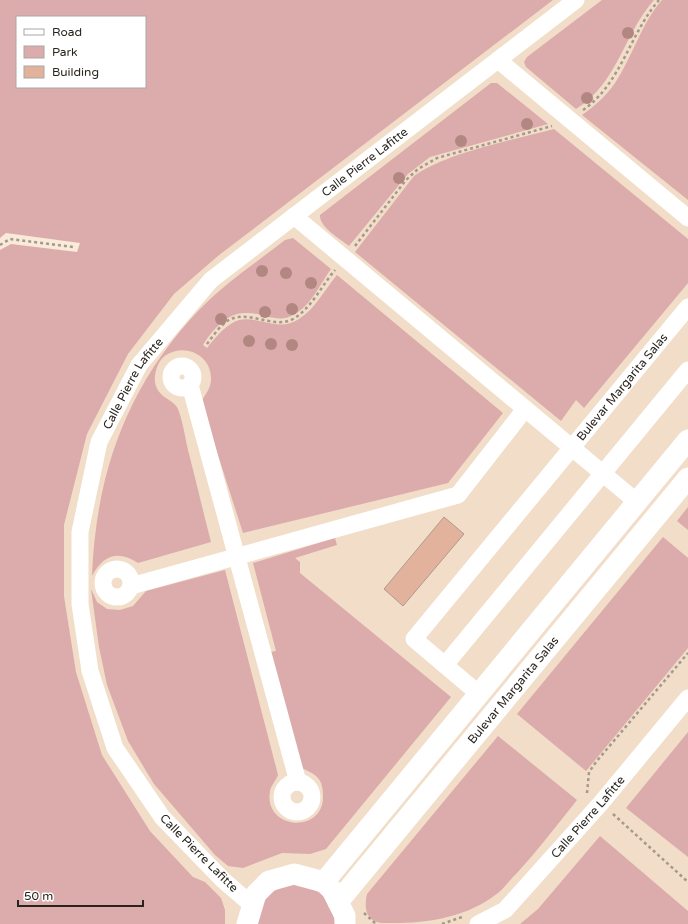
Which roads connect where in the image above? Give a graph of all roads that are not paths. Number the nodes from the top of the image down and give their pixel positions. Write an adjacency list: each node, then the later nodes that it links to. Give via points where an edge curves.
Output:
1 (576, 0): 2 (street, Calle Pierre Lafitte)
2 (498, 60): 3 (street, Calle Pierre Lafitte); 4 (street)
3 (294, 216): 8 (street); 22 (street, Calle Pierre Lafitte, via 211,280 139,365 99,442 80,532 80,604 90,671 115,748 162,818 224,880)
4 (688, 218)
5 (688, 307): 10 (street, Bulevar Margarita Salas)
6 (688, 370): 11 (street)
7 (186, 386): 14 (street)
8 (523, 407): 10 (street); 14 (street, via 458,495)
9 (688, 440): 13 (street, Bulevar Margarita Salas)
10 (572, 448): 11 (street); 16 (street, Bulevar Margarita Salas, via 414,639)
11 (603, 473): 13 (street); 16 (street)
12 (688, 478): 21 (street, Bulevar Margarita Salas)
13 (637, 502): 17 (street, Bulevar Margarita Salas)
14 (231, 553): 15 (street); 19 (street)
15 (130, 581)
16 (445, 665): 17 (street, Bulevar Margarita Salas)
17 (479, 694): 20 (street, Bulevar Margarita Salas)
18 (688, 698): 23 (street, Calle Pierre Lafitte, via 594,801 505,910)
19 (294, 783)
20 (324, 882): 21 (street); 22 (street, via 294,874 269,882 256,894)
21 (338, 902): 24 (street, via 345,916)
22 (250, 914)
23 (473, 919)
24 (345, 924)

